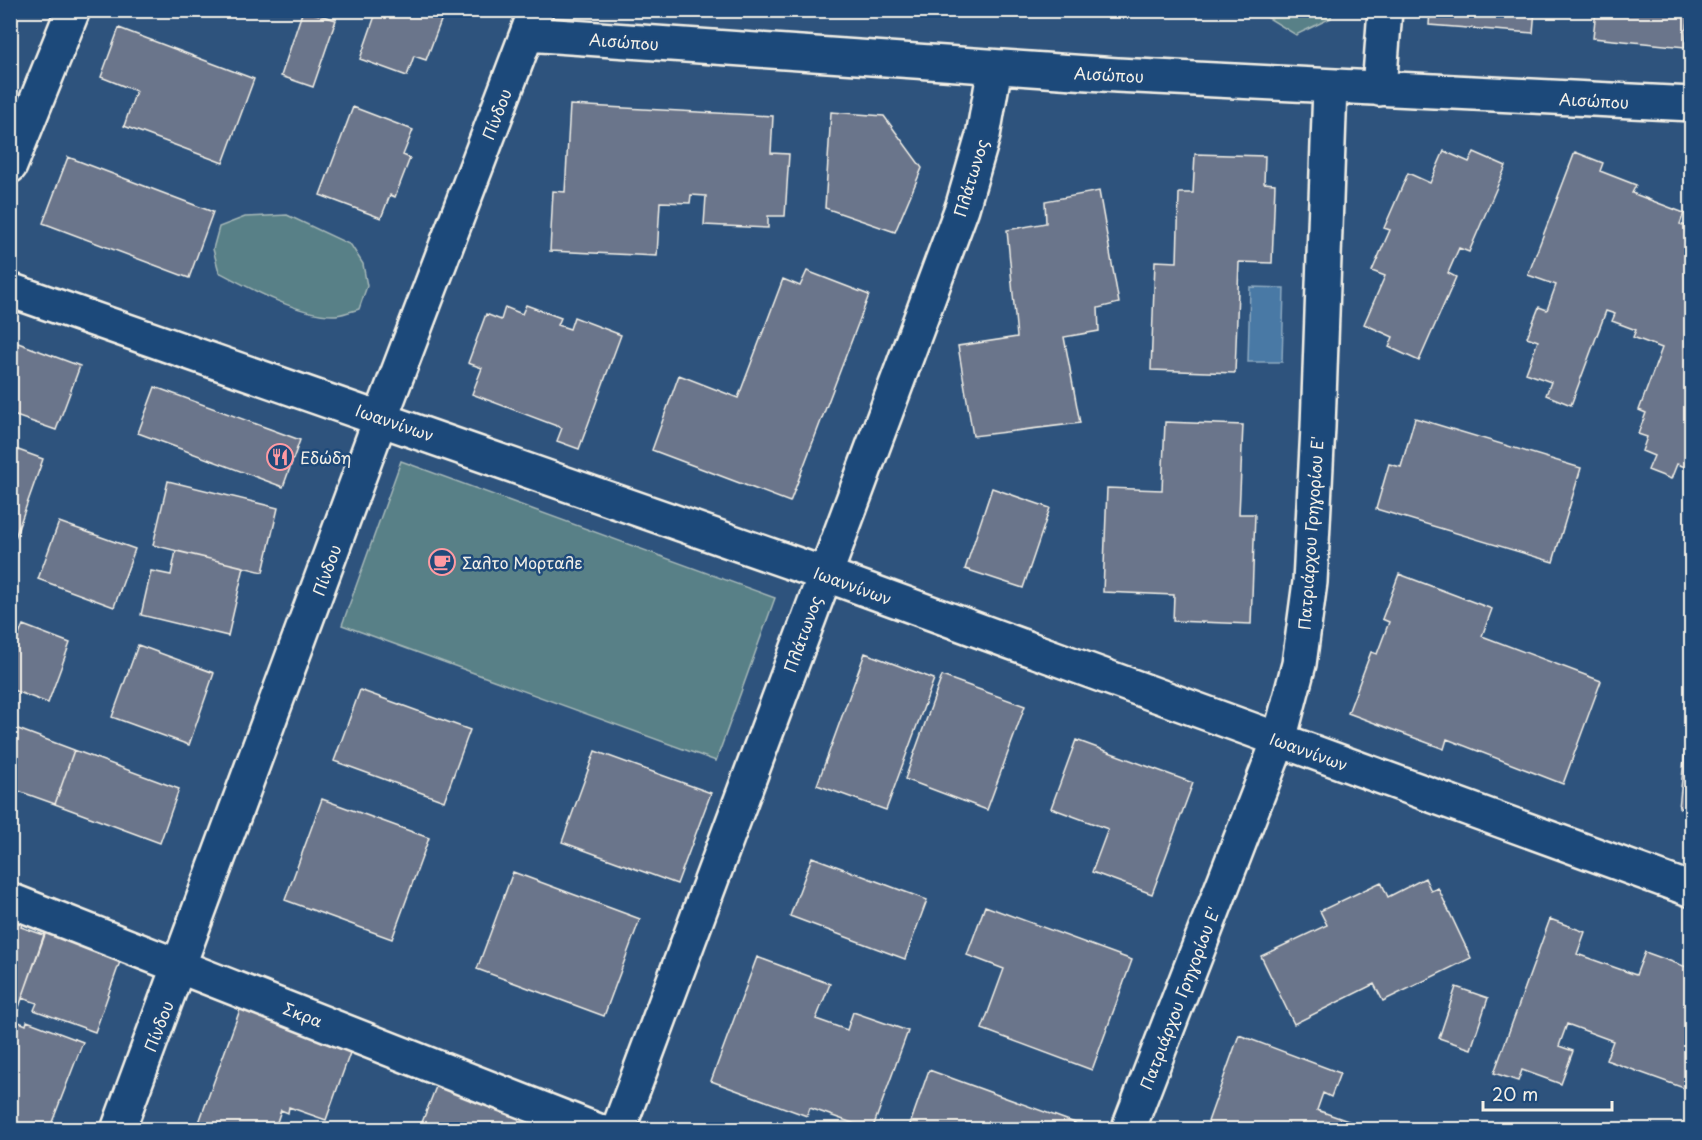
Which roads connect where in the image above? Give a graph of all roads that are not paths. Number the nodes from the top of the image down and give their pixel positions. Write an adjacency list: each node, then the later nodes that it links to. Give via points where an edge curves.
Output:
1 (73, 10): 8 (street)
2 (1385, 10): 6 (street)
3 (532, 22): 4 (street, Αισώπου); 10 (street, Πίνδου)
4 (995, 67): 5 (street, Αισώπου); 11 (street, Πλάτωνος, via 969,189)
5 (1330, 87): 6 (street, Αισώπου); 12 (street, Πατριάρχου Γρηγορίου Ε', via 1310,582 1299,664)
6 (1379, 89): 7 (street, Αισώπου)
7 (1692, 104)
8 (10, 166)
9 (10, 290): 10 (street, Ιωαννίνων)
10 (381, 417): 11 (street, Ιωαννίνων); 15 (street, Πίνδου)
11 (824, 574): 12 (street, Ιωαννίνων); 18 (street, Πλάτωνος)
12 (1279, 740): 13 (street, Ιωαννίνων); 19 (street, Πατριάρχου Γρηγορίου Ε')
13 (1692, 890)
14 (10, 900): 15 (street, Σκρα)
15 (180, 966): 16 (street, Πίνδου); 17 (street, Σκρα)
16 (118, 1130)
17 (596, 1130)
18 (618, 1130)
19 (1128, 1130)

